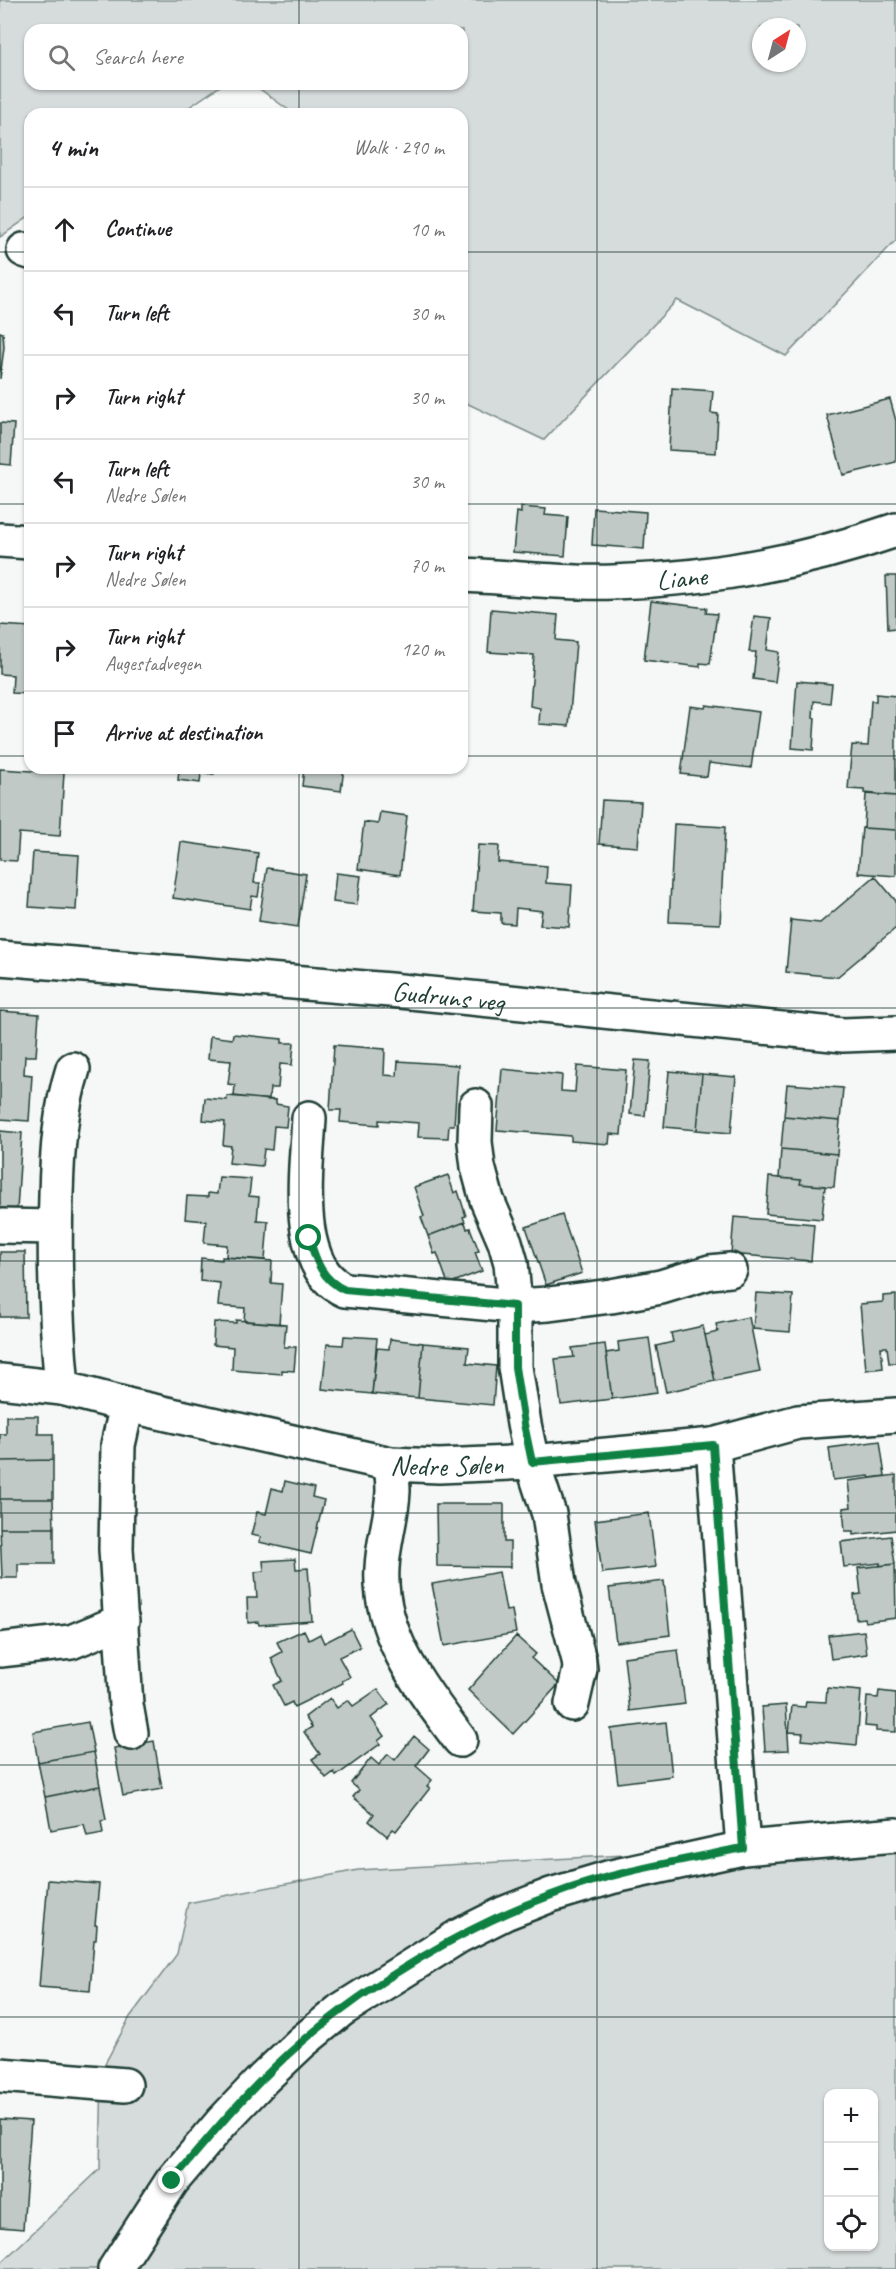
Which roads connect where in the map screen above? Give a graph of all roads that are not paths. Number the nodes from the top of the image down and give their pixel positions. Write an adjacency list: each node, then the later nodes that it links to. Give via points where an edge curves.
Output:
1 (896, 530): 4 (street, Liane, via 789,562 692,578 611,582)
2 (0, 540): 3 (street)
3 (24, 542)
4 (468, 575)
5 (0, 958): 6 (street, Gudruns veg, via 390,990 843,1035)
6 (896, 1034)
7 (72, 1069): 11 (street, via 58,1144)
8 (476, 1106): 13 (street, via 478,1167 511,1263)
9 (309, 1118): 13 (street, via 305,1203 309,1238 316,1261 335,1286)
10 (0, 1226): 11 (street)
11 (55, 1227): 15 (street)
12 (730, 1270): 13 (street, via 611,1296)
13 (515, 1306): 19 (street, via 515,1367)
14 (0, 1381): 15 (street, Nedre Sølen)
15 (62, 1388): 16 (street, Nedre Sølen)
16 (126, 1405): 20 (street, Nedre Sølen); 21 (street, via 118,1445 116,1492)
17 (896, 1415): 18 (street, Nedre Sølen, via 798,1422)
18 (713, 1445): 19 (street, Nedre Sølen); 27 (street)
19 (532, 1462): 20 (street, Nedre Sølen); 23 (street, via 549,1514 559,1584 579,1660)
20 (391, 1464): 25 (street, via 393,1491 382,1569 392,1631 404,1659)
21 (122, 1621): 22 (street, via 71,1642); 24 (street)
22 (0, 1650)
23 (572, 1704)
24 (131, 1733)
25 (460, 1740)
26 (896, 1834): 27 (street)
27 (743, 1848): 30 (street, via 611,1876 505,1913 459,1936 341,2010 302,2042 222,2122 172,2181)
28 (0, 2075): 29 (street)
29 (124, 2085)
30 (115, 2269)

